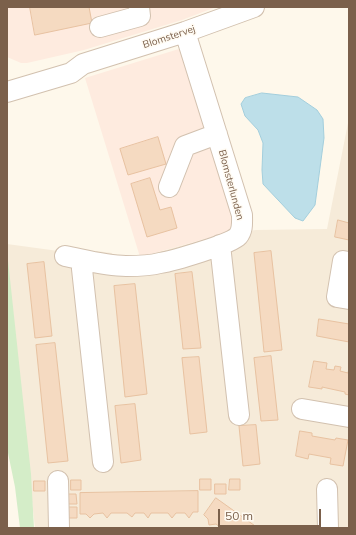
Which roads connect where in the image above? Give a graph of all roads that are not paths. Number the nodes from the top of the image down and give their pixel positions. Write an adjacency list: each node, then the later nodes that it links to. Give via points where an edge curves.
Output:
1 (139, 7): 3 (street, via 140,16)
2 (254, 7): 4 (street, Blomstervej)
3 (100, 27)
4 (185, 32): 5 (street, Blomstervej); 8 (street, Blomsterlunden)
5 (83, 64): 6 (street, Blomstervej, via 68,63); 7 (street, Blomstervej, via 71,73)
6 (7, 78)
7 (7, 92)
8 (217, 134): 9 (street, via 185,146); 10 (street, Blomsterlunden, via 242,215 242,227 238,236)
9 (169, 186)
10 (220, 245): 14 (street); 16 (street, Blomsterlunden, via 143,266 124,266 74,258 82,268)
11 (349, 262): 12 (street, via 343,261 337,297)
12 (349, 299)
13 (302, 409): 15 (street)
14 (239, 415)
15 (349, 417)
16 (102, 462)
17 (58, 481): 19 (street)
18 (327, 489): 20 (street)
19 (59, 528)
20 (328, 528)

